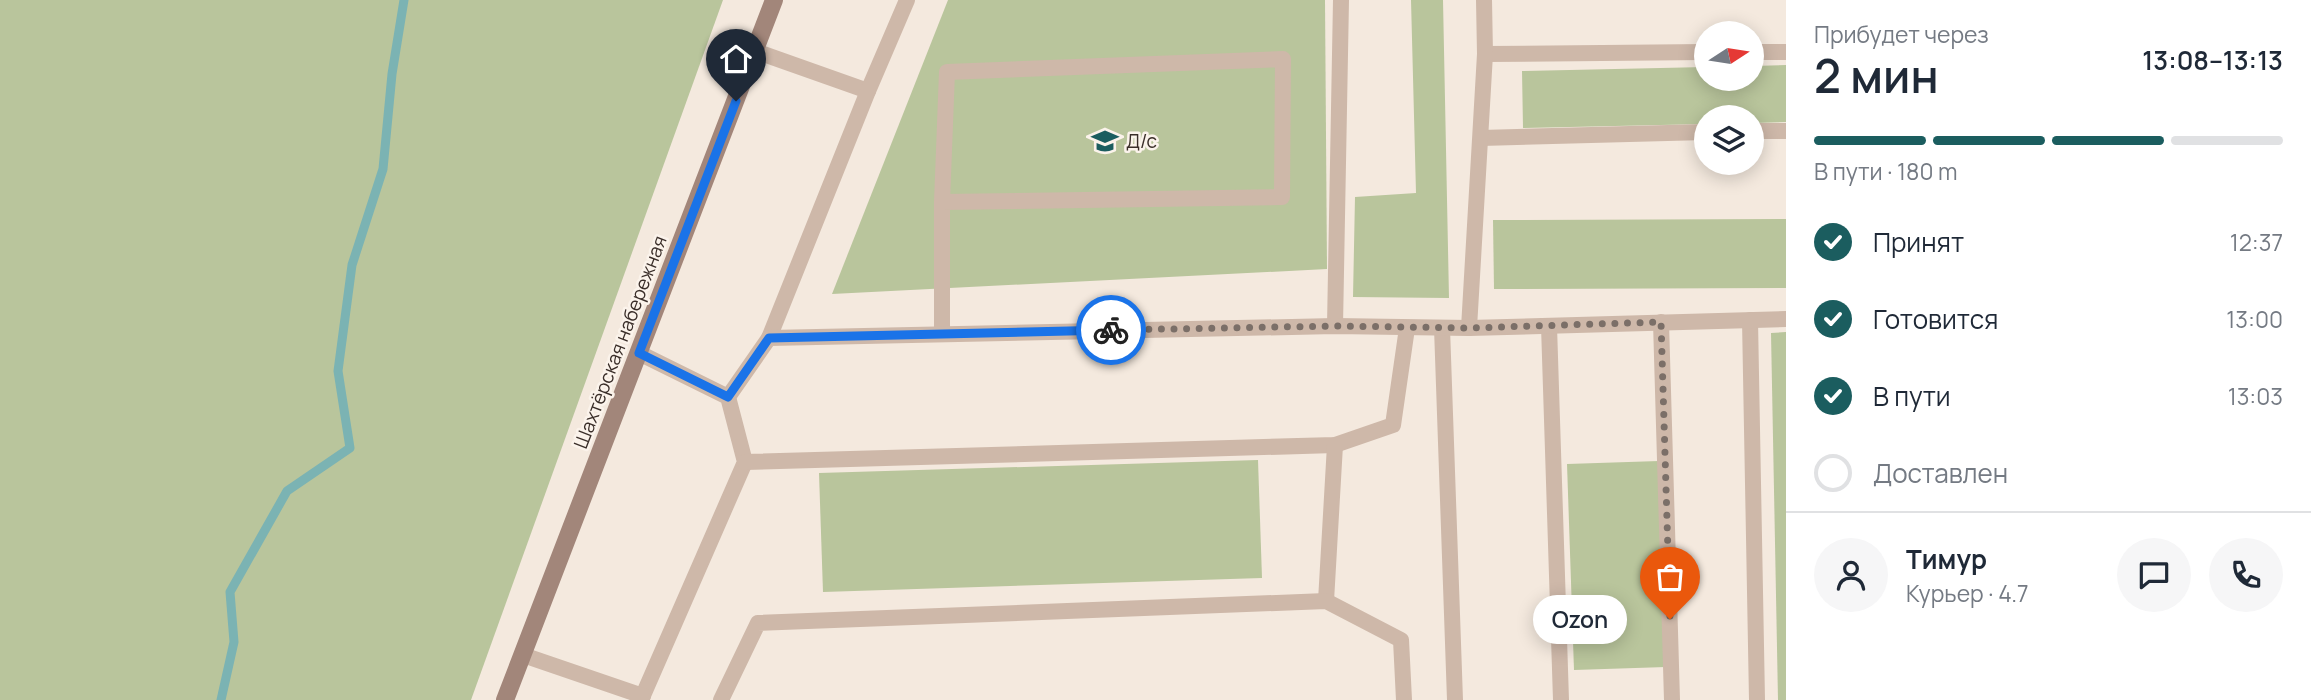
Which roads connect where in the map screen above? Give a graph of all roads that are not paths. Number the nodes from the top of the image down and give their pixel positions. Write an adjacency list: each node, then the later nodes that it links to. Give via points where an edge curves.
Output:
1 (774, 0): 5 (street, Шахтёрская набережная)
2 (907, 0): 10 (lane)
3 (1341, 0): 19 (lane)
4 (1484, 0): 9 (lane)
5 (755, 51): 10 (lane); 26 (street, Шахтёрская набережная)
6 (1694, 52): 9 (lane)
7 (1764, 52): 8 (lane)
8 (1786, 52)
9 (1485, 54): 14 (lane)
10 (868, 91): 25 (lane)
11 (1764, 131): 12 (lane)
12 (1786, 131)
13 (1694, 132): 14 (lane)
14 (1481, 138): 23 (lane)
15 (942, 202): 15 (lane, via 947,72 1283,59 1282,197); 24 (lane)
16 (1786, 319): 17 (lane)
17 (1750, 320): 18 (lane); 39 (lane)
18 (1661, 322): 20 (lane); 38 (lane)
19 (1335, 326): 21 (lane); 24 (lane)
20 (1549, 326): 23 (lane); 37 (lane)
21 (1407, 328): 22 (lane); 28 (lane, via 1393,425)
22 (1442, 328): 23 (lane); 36 (lane)
23 (1469, 328)
24 (942, 334): 25 (lane)
25 (769, 338): 27 (lane)
26 (639, 353): 27 (lane); 31 (street, Шахтёрская набережная)
27 (728, 397): 29 (lane)
28 (1335, 446): 29 (lane); 30 (lane)
29 (745, 462): 32 (lane)
30 (1326, 601): 34 (lane, via 758,623); 35 (lane, via 1401,640)
31 (523, 655): 32 (lane); 33 (street, Шахтёрская набережная)
32 (642, 698)
33 (505, 700)
34 (721, 700)
35 (1404, 700)
36 (1455, 700)
37 (1561, 700)
38 (1672, 700)
39 (1757, 700)

